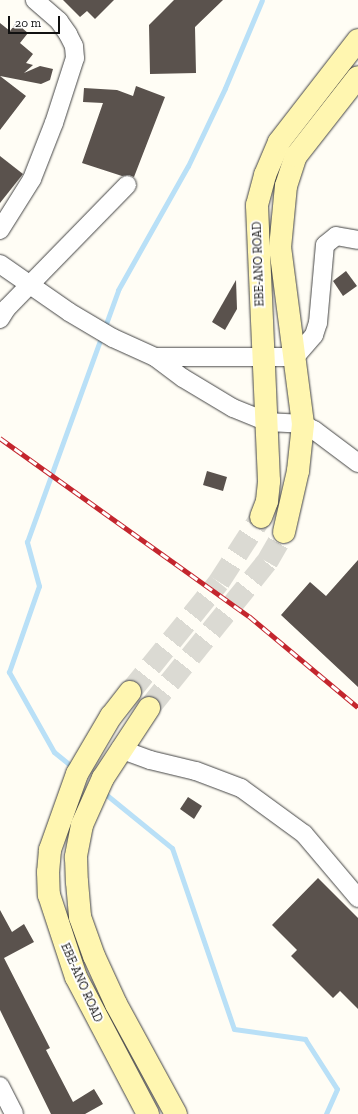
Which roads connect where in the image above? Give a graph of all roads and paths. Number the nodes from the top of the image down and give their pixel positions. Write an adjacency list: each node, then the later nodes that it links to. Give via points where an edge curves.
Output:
1 (35, 0): 5 (street, via 59,21 68,34 74,46 75,58 32,179)
2 (358, 40): 11 (main road, EBE-ANO ROAD, via 279,142 265,175 257,205)
3 (358, 77): 12 (main road, EBE-ANO ROAD, via 296,156 286,186 280,248)
4 (127, 185): 8 (street)
5 (0, 230)
6 (358, 240): 12 (street, via 336,236 325,245 318,323 314,335)
7 (0, 264): 8 (street)
8 (30, 284): 9 (street); 10 (street, via 69,312 113,338)
9 (0, 319)
10 (155, 357): 11 (street); 13 (street, via 195,386 233,408)
11 (263, 357): 12 (street); 13 (main road, EBE-ANO ROAD)
12 (295, 357): 14 (main road, EBE-ANO ROAD)
13 (267, 422): 14 (street); 16 (main road, EBE-ANO ROAD, via 269,481 267,501)
14 (303, 424): 15 (street); 17 (main road, EBE-ANO ROAD, via 298,471)
15 (358, 464)
16 (261, 517)
17 (284, 532)
18 (130, 692): 24 (main road, EBE-ANO ROAD, via 111,716 81,768 50,850 49,895 76,977)
19 (149, 708): 20 (main road)
20 (120, 749): 21 (street, via 150,760 196,771 241,788 304,834); 25 (main road, EBE-ANO ROAD, via 103,778 82,825 76,857 80,917 116,1004)
21 (358, 898)
22 (0, 1086): 23 (street)
23 (14, 1114)
24 (148, 1114)
25 (176, 1114)

